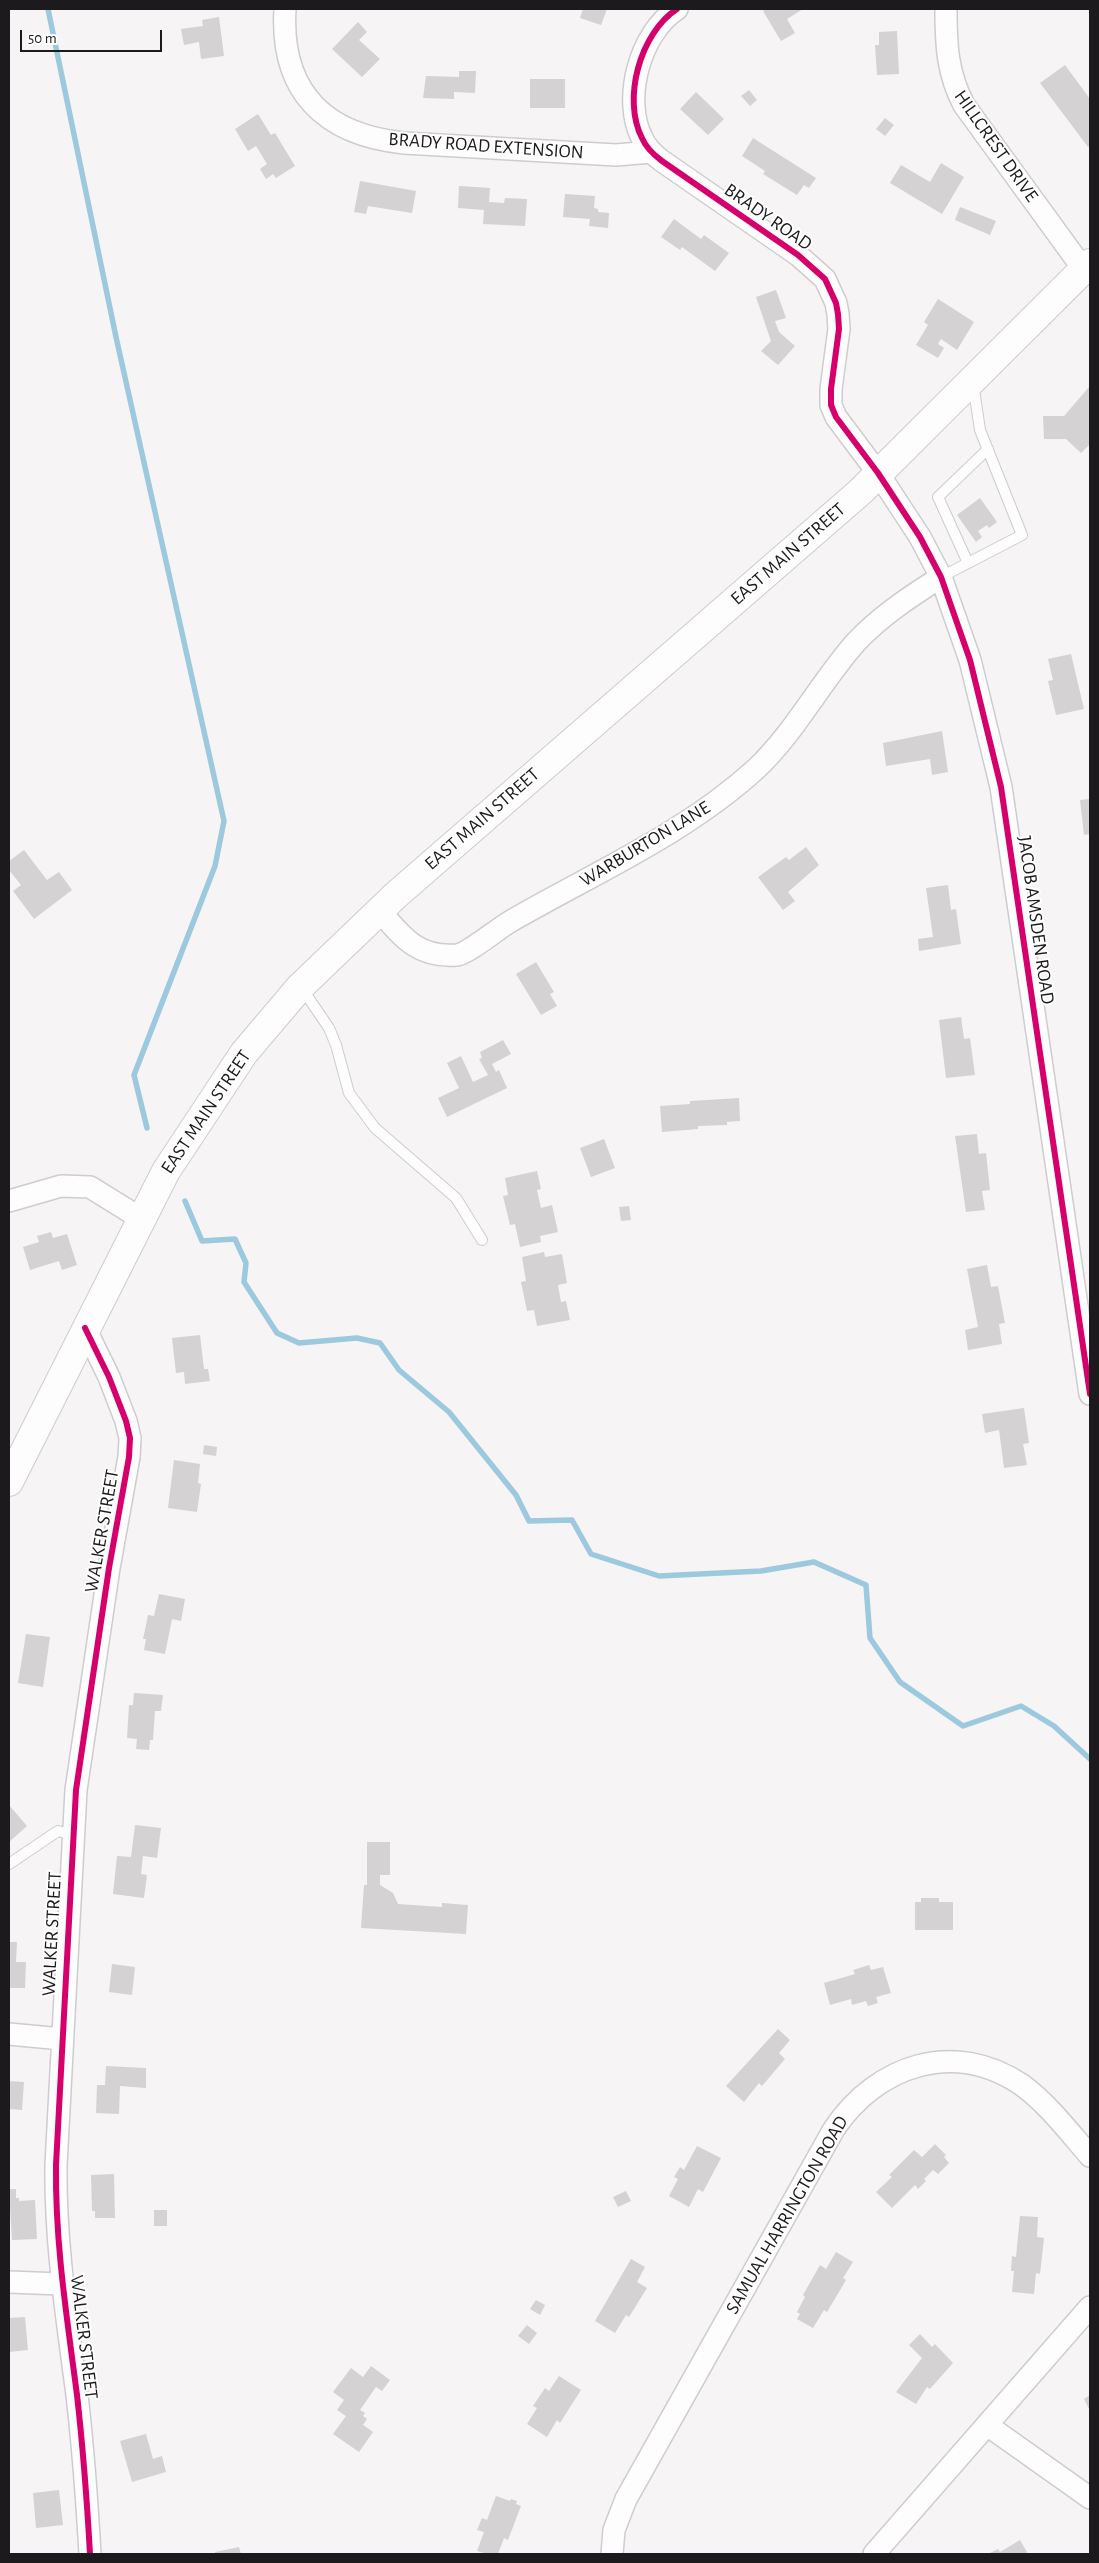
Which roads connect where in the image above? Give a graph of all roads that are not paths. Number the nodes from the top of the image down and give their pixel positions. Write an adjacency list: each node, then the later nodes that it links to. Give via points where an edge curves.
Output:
1 (285, 9): 4 (street, BRADY ROAD EXTENSION, via 285,44 294,76 317,108 350,130 404,143 616,155)
2 (677, 9): 4 (street, BRADY ROAD, via 653,30 639,63 635,106 642,138)
3 (946, 9): 5 (street, HILLCREST DRIVE, via 948,66 964,105)
4 (651, 152): 8 (street, BRADY ROAD, via 798,255 824,279 836,303 839,329 831,405 836,417)
5 (1087, 267): 6 (main road, EAST MAIN STREET)
6 (972, 380): 7 (lane, via 980,430); 8 (main road, EAST MAIN STREET)
7 (988, 449): 9 (lane, via 938,497); 9 (lane, via 1022,535)
8 (878, 473): 10 (street, JACOB AMSDEN ROAD, via 920,537); 11 (main road, EAST MAIN STREET)
9 (968, 563): 10 (lane)
10 (941, 577): 11 (street, WARBURTON LANE, via 901,603 863,636 758,767 667,835 509,922 460,955 435,955 419,949 405,940); 17 (street, JACOB AMSDEN ROAD, via 970,660 1001,787)
11 (380, 911): 12 (main road, EAST MAIN STREET)
12 (300, 987): 14 (main road, EAST MAIN STREET, via 244,1053 166,1171); 15 (lane, via 329,1028 349,1093 375,1128 456,1198)
13 (9, 1201): 14 (street, via 61,1186 90,1188)
14 (140, 1218): 16 (main road, EAST MAIN STREET)
15 (482, 1240)
16 (85, 1328): 18 (main road, EAST MAIN STREET); 19 (street, WALKER STREET, via 126,1421 130,1457 109,1568 76,1790)
17 (1090, 1389)
18 (9, 1482)
19 (73, 1835): 20 (lane, via 58,1831); 22 (street, WALKER STREET)
20 (9, 1864)
21 (9, 2034): 22 (street)
22 (62, 2040): 25 (street, WALKER STREET, via 56,2197)
23 (1090, 2156): 30 (street, SAMUAL HARRINGTON ROAD, via 1038,2098 1003,2074 983,2067 961,2063 918,2066 878,2082 861,2096 834,2129 626,2499 614,2530)
24 (9, 2282): 25 (street)
25 (61, 2284): 29 (street, WALKER STREET, via 84,2456)
26 (1090, 2307): 27 (street)
27 (987, 2425): 28 (street); 31 (street)
28 (1090, 2498)
29 (90, 2554)
30 (612, 2554)
31 (874, 2554)

